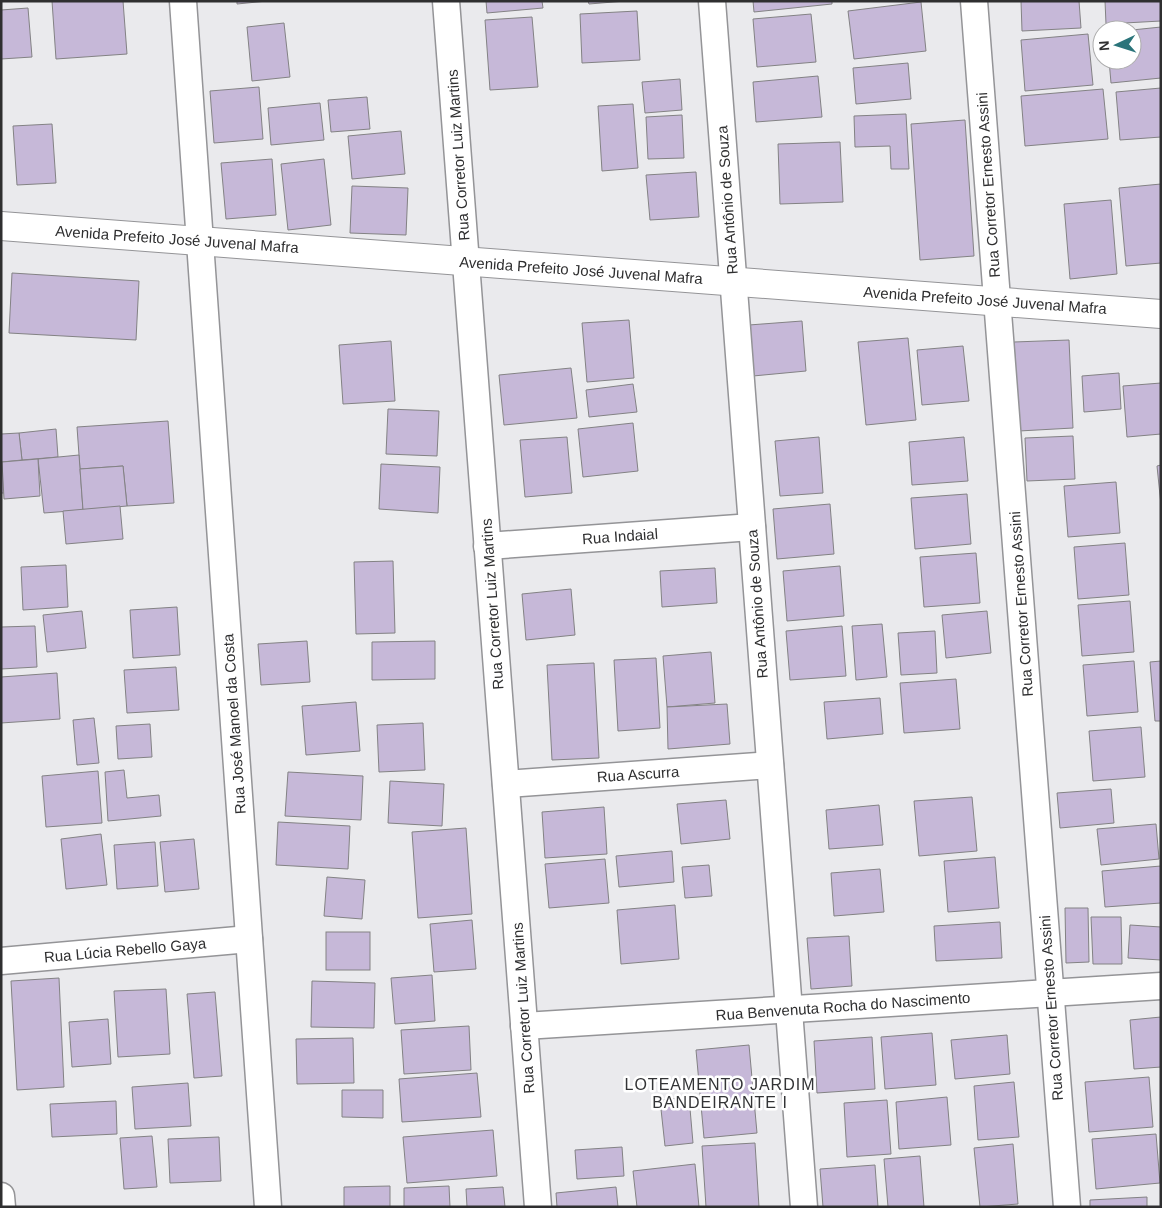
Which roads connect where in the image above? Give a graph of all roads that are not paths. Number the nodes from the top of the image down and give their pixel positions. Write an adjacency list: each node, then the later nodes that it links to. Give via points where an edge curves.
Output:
1 (183, 1): 6 (street, Rua José Manoel da Costa)
2 (446, 1): 7 (street, Rua Corretor Luiz Martins)
3 (712, 1): 8 (street, Rua Antônio de Souza)
4 (974, 1): 9 (street, Rua Corretor Ernesto Assini)
5 (1, 226): 6 (main road, Avenida Prefeito José Juvenal Mafra)
6 (200, 241): 7 (main road, Avenida Prefeito José Juvenal Mafra); 15 (street, Rua José Manoel da Costa)
7 (466, 261): 8 (main road, Avenida Prefeito José Juvenal Mafra); 12 (street, Rua Corretor Luiz Martins)
8 (733, 281): 9 (main road, Avenida Prefeito José Juvenal Mafra); 11 (street, Rua Antônio de Souza)
9 (997, 301): 10 (main road, Avenida Prefeito José Juvenal Mafra); 18 (street, Rua Corretor Ernesto Assini)
10 (1161, 314)
11 (752, 527): 12 (street, Rua Indaial); 13 (street, Rua Antônio de Souza)
12 (487, 546): 14 (street, Rua Corretor Luiz Martins)
13 (770, 765): 14 (street, Rua Ascurra); 19 (street, Rua Antônio de Souza)
14 (506, 784): 20 (street, Rua Corretor Luiz Martins)
15 (249, 939): 16 (street, Rua Lúcia Rebello Gaya); 23 (street, Rua José Manoel da Costa)
16 (1, 961)
17 (1161, 986): 18 (street, Rua Benvenuta Rocha do Nascimento)
18 (1050, 993): 19 (street, Rua Benvenuta Rocha do Nascimento); 26 (street, Rua Corretor Ernesto Assini)
19 (789, 1010): 20 (street, Rua Benvenuta Rocha do Nascimento); 25 (street, Rua Antônio de Souza)
20 (524, 1026): 24 (street, Rua Corretor Luiz Martins)
21 (1, 1196): 22 (street)
22 (2, 1207)
23 (268, 1207)
24 (538, 1207)
25 (804, 1207)
26 (1067, 1207)

